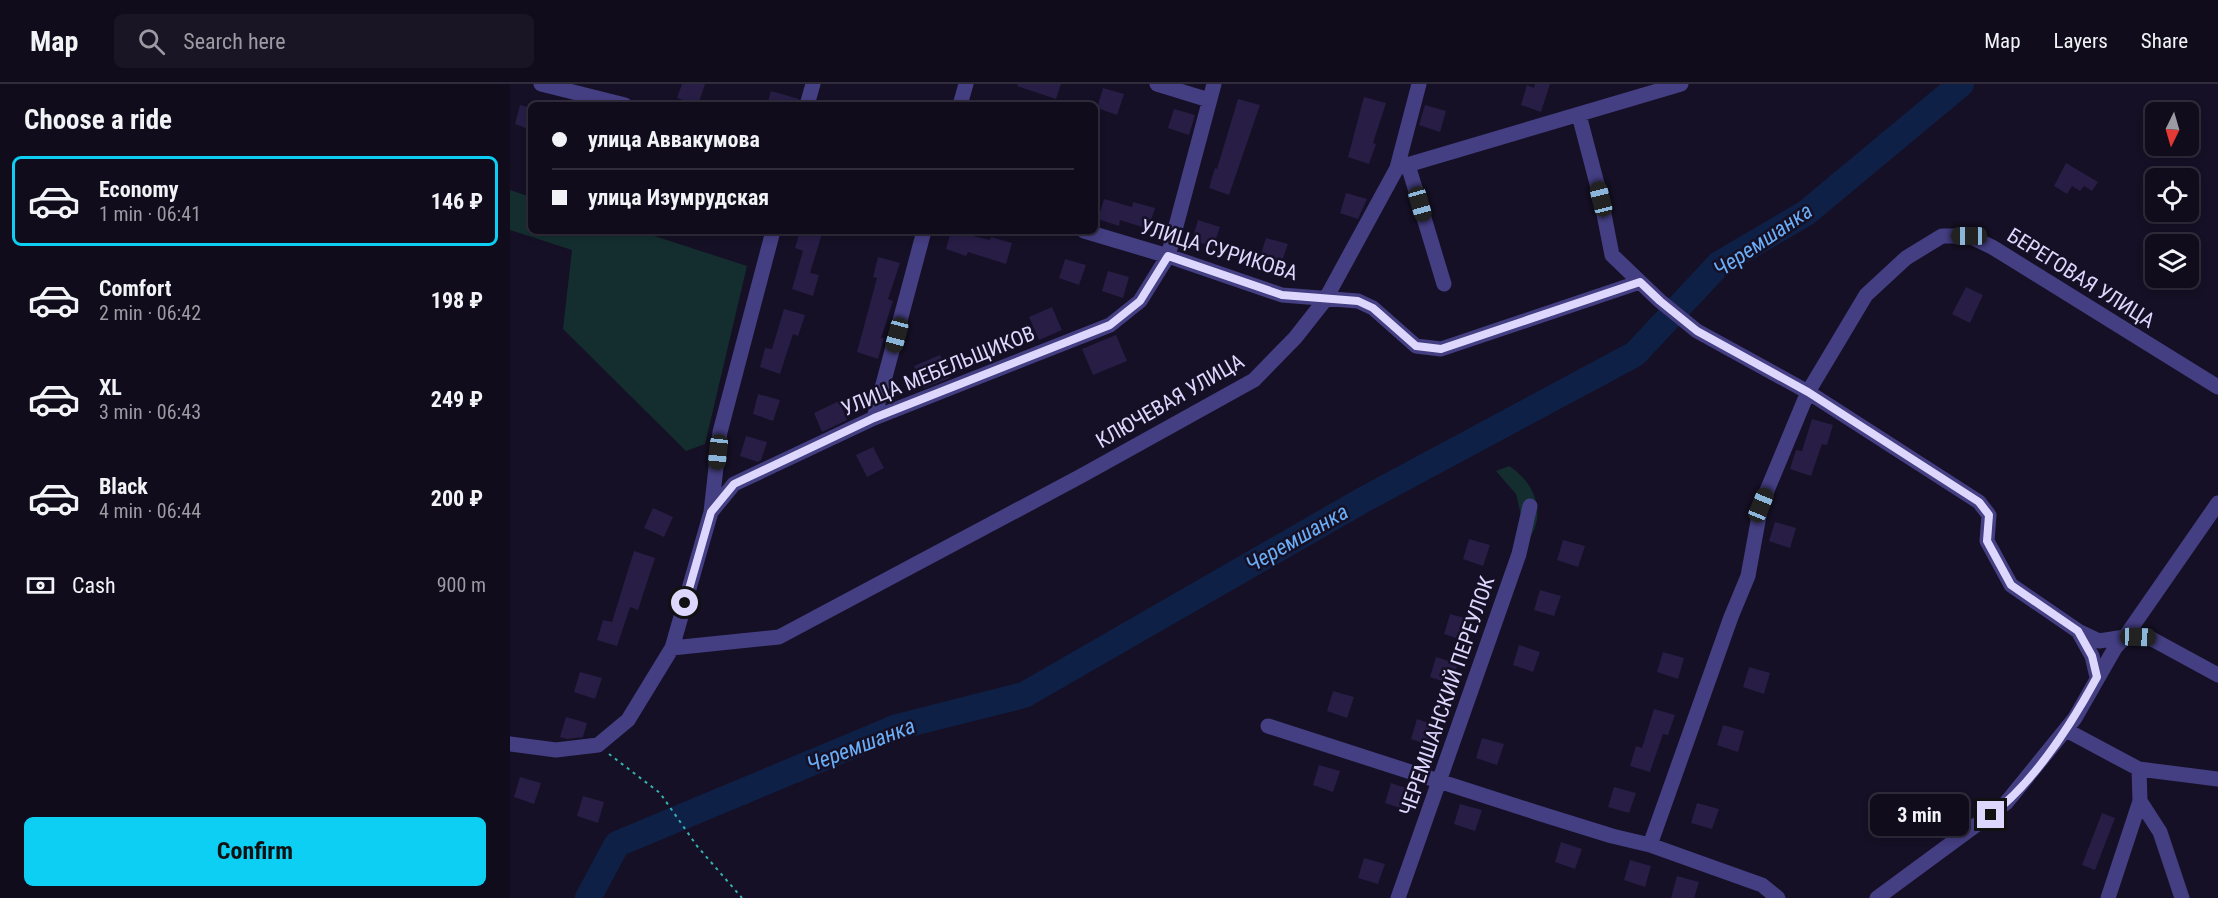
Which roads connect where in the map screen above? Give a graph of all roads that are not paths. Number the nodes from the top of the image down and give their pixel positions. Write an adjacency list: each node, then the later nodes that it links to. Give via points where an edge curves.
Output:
1 (541, 84): 9 (street)
2 (813, 84): 10 (street)
3 (966, 84): 11 (street)
4 (1157, 84): 8 (street)
5 (1214, 84): 8 (street, УЛИЦА МЕБЕЛЬЩИКОВ)
6 (1419, 84): 13 (street, КЛЮЧЕВАЯ УЛИЦА)
7 (1681, 84): 12 (street)
8 (1209, 100): 17 (street, УЛИЦА МЕБЕЛЬЩИКОВ)
9 (614, 102)
10 (808, 102)
11 (961, 102)
12 (1579, 115): 13 (street); 18 (street, via 1612,255)
13 (1403, 166): 19 (street); 20 (street, КЛЮЧЕВАЯ УЛИЦА)
14 (772, 234): 26 (street, via 720,432)
15 (923, 234): 23 (street)
16 (1094, 234): 17 (street, УЛИЦА СУРИКОВА)
17 (1168, 256): 20 (street, УЛИЦА СУРИКОВА, via 1282,295); 23 (street, УЛИЦА МЕБЕЛЬЩИКОВ, via 1140,301 1110,325)
18 (1640, 282): 20 (street, УЛИЦА СУРИКОВА, via 1441,349 1416,346 1373,308 1358,301); 22 (street, via 1697,331)
19 (1444, 284)
20 (1325, 300): 29 (street, КЛЮЧЕВАЯ УЛИЦА, via 1254,380 1081,476 778,636)
21 (2218, 387): 22 (street, БЕРЕГОВАЯ УЛИЦА, via 1992,247 1969,236 1942,236 1906,258 1866,295)
22 (1808, 392): 27 (street, via 1979,502 1989,515 1987,541 2011,585); 39 (street, БЕРЕГОВАЯ УЛИЦА, via 1761,505 1748,576)
23 (874, 418): 26 (street, УЛИЦА МЕБЕЛЬЩИКОВ, via 734,484)
24 (2218, 503): 28 (street)
25 (1530, 506): 37 (street, ЧЕРЕМШАНСКИЙ ПЕРЕУЛОК, via 1519,554)
26 (711, 512): 29 (street)
27 (2078, 631): 28 (street, via 2099,641); 31 (street, via 2092,656)
28 (2125, 637): 30 (street, via 2150,638); 31 (street)
29 (672, 648): 34 (street, via 628,720 598,745 556,750)
30 (2218, 675)
31 (2097, 677): 33 (street)
32 (1268, 726): 37 (street)
33 (2066, 730): 35 (street); 42 (street, via 2006,803)
34 (510, 744)
35 (2139, 769): 36 (street); 38 (street)
36 (2218, 779)
37 (1439, 781): 39 (street); 40 (street, ЧЕРЕМШАНСКИЙ ПЕРЕУЛОК)
38 (2140, 801): 43 (street); 44 (street, via 2160,832)
39 (1650, 845): 41 (street, via 1762,885)
40 (1398, 898)
41 (1778, 898)
42 (1877, 898)
43 (2108, 898)
44 (2182, 898)

